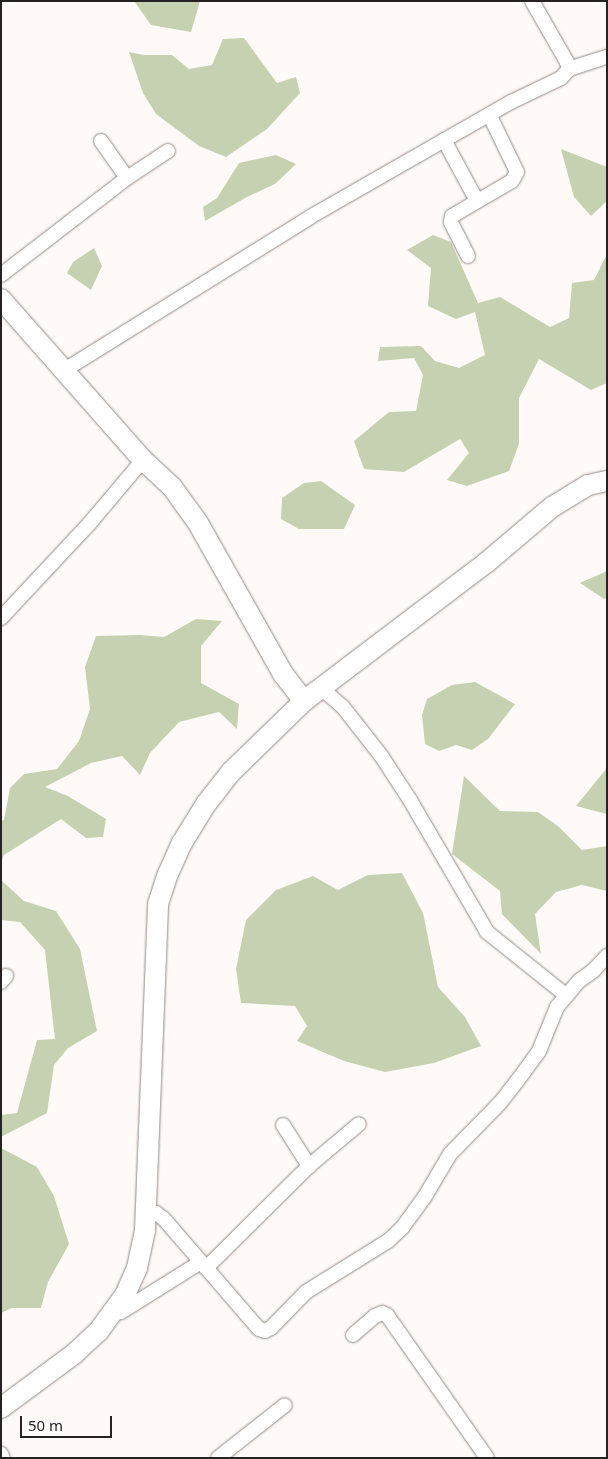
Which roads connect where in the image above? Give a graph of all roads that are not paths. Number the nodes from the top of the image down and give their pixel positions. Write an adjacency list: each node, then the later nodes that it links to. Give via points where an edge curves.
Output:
1 (532, 1): 3 (street)
2 (607, 58): 3 (street)
3 (569, 69): 4 (street, via 561,78)
4 (489, 114): 5 (street); 9 (street, via 518,172 512,181)
5 (444, 140): 9 (street); 13 (street, via 310,217)
6 (101, 141): 8 (street)
7 (168, 151): 8 (street)
8 (126, 178): 11 (street)
9 (477, 201): 10 (street, via 454,213 451,219)
10 (468, 256)
11 (1, 276)
12 (1, 299): 13 (street)
13 (63, 371): 14 (street)
14 (143, 460): 16 (street, via 89,524); 18 (street, via 172,487 198,523 283,674)
15 (607, 481): 17 (street, via 588,485 552,507 486,563)
16 (1, 618)
17 (321, 688): 18 (street); 20 (street, via 343,707 382,757 487,932)
18 (304, 701): 24 (street, via 232,772 206,804 182,843 158,904)
19 (607, 956): 20 (street)
20 (567, 996): 25 (street, via 557,1007 538,1050 518,1080 450,1154 414,1213 388,1241 306,1292 276,1325 265,1331 254,1324)
21 (359, 1124): 23 (street)
22 (283, 1125): 23 (street)
23 (309, 1166): 25 (street)
24 (146, 1212): 25 (street, via 156,1213 164,1219); 26 (street, via 137,1268)
25 (203, 1265): 26 (street, via 121,1312)
26 (112, 1313): 29 (street, via 98,1332 74,1354)
27 (353, 1335): 33 (street, via 375,1316 387,1315)
28 (285, 1405): 32 (street)
29 (1, 1408)
30 (1, 1454): 31 (street)
31 (3, 1458)
32 (218, 1458)
33 (488, 1458)

